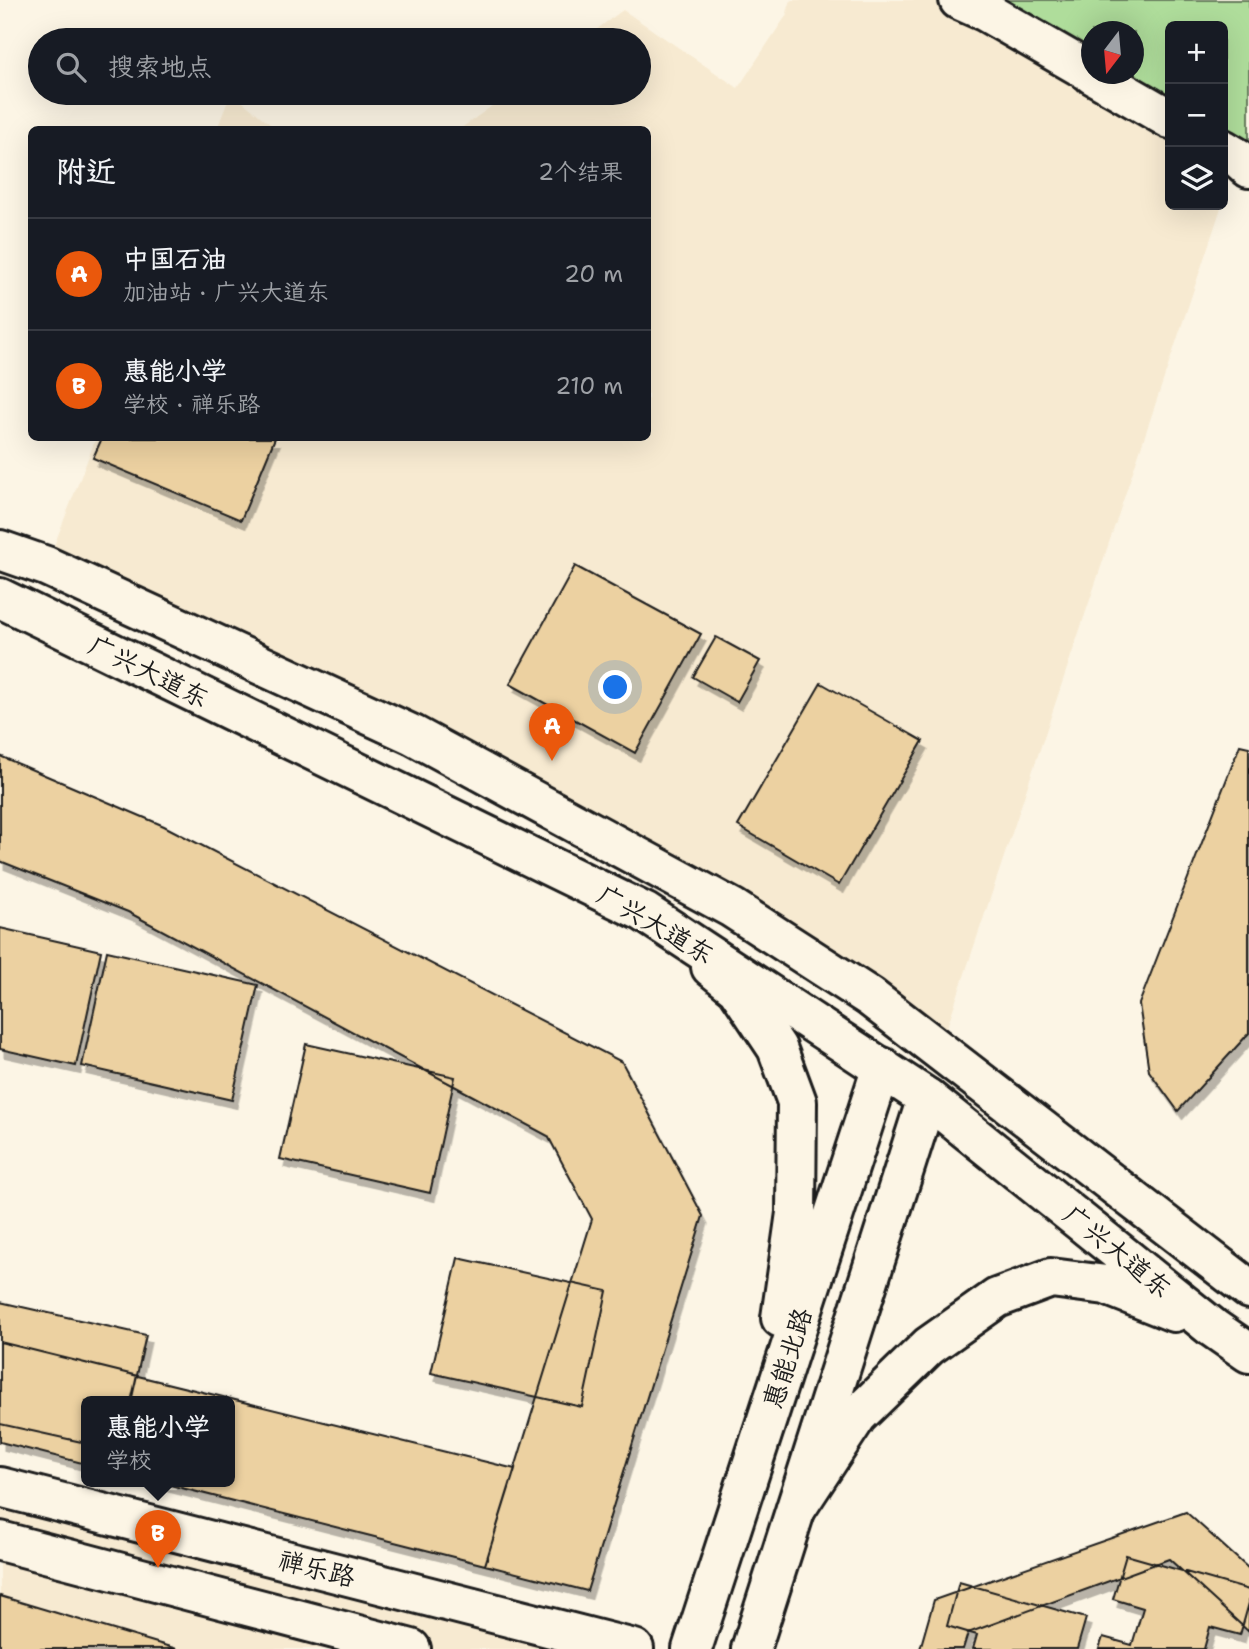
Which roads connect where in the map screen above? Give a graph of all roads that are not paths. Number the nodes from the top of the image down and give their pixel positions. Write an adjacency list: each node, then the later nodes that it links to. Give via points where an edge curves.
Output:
1 (959, 0): 2 (main road)
2 (1081, 67)
3 (1111, 84): 4 (main road)
4 (1165, 116)
5 (1228, 152): 6 (main road)
6 (1249, 168)
7 (0, 550): 12 (main road, 广兴大道东, via 46,566 413,735 732,908 870,997)
8 (0, 598): 9 (main road, 广兴大道东)
9 (645, 912): 10 (main road, 广兴大道东); 15 (main road, via 737,988 777,1048 797,1102 796,1213)
10 (882, 1067): 11 (main road, 广兴大道东); 15 (main road, 惠能北路)
11 (927, 1098): 13 (main road, 广兴大道东); 17 (main road, 惠能北路)
12 (1249, 1289)
13 (1213, 1328): 14 (main road, 广兴大道东); 17 (main road, via 1106,1285 1051,1278 997,1298 929,1346 857,1416)
14 (1249, 1353)
15 (757, 1451): 21 (main road, 惠能北路)
16 (0, 1487): 20 (main road, 禅乐路)
17 (796, 1509): 22 (main road, 惠能北路)
18 (0, 1541): 19 (main road)
19 (411, 1649)
20 (634, 1649)
21 (692, 1649)
22 (751, 1649)

